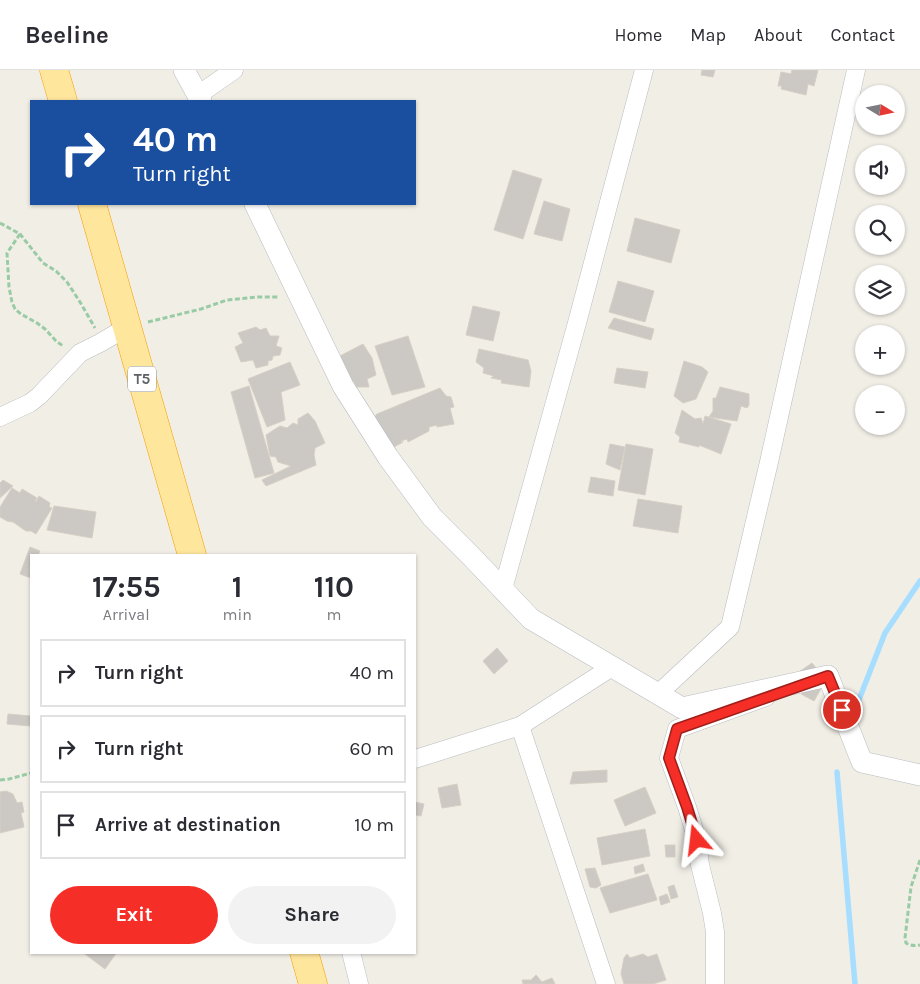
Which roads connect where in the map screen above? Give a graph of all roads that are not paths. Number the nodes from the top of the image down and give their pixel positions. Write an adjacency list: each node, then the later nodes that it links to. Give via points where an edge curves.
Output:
1 (54, 70): 7 (highway)
2 (184, 70): 6 (street)
3 (234, 70): 6 (street)
4 (644, 70): 13 (street)
5 (856, 70): 16 (street, via 730,627)
6 (199, 98)
7 (63, 100)
8 (92, 205): 10 (highway, T5)
9 (255, 205): 13 (street, via 343,386 388,457 432,517)
10 (127, 327): 11 (street, via 80,353 39,396); 12 (highway, T5)
11 (0, 418)
12 (192, 554)
13 (503, 589): 14 (street, via 531,619)
14 (612, 667): 16 (street); 17 (street)
15 (828, 676): 16 (street, via 682,708); 19 (street, via 862,762); 25 (street, via 677,729 669,758 697,840 715,932)
16 (658, 694)
17 (520, 726): 18 (street); 24 (street)
18 (416, 759)
19 (920, 776)
20 (305, 954): 22 (highway)
21 (352, 954): 23 (street)
22 (313, 984)
23 (359, 984)
24 (606, 984)
25 (715, 984)

